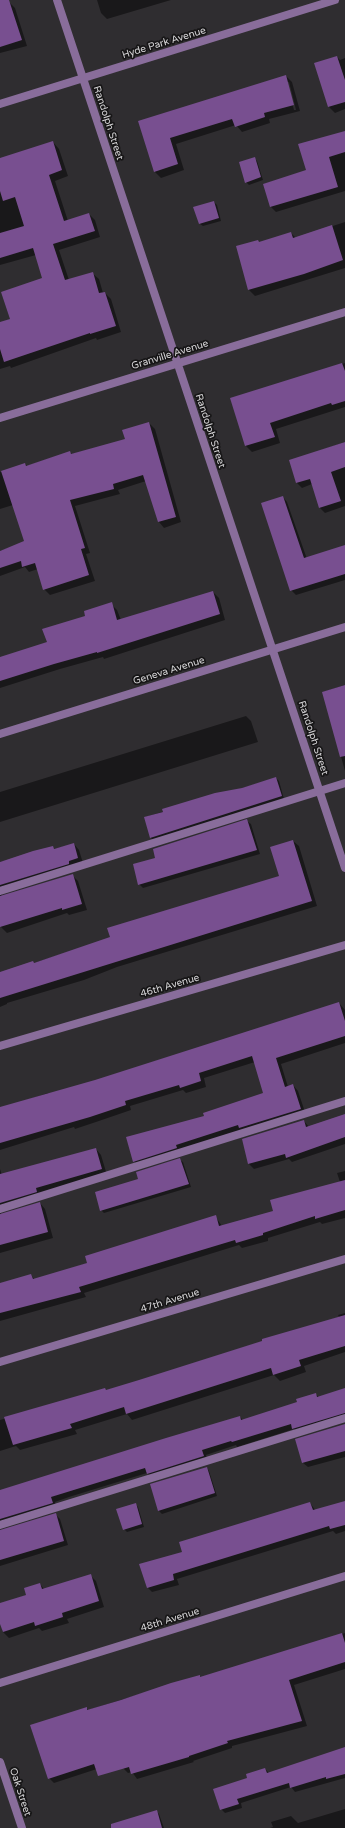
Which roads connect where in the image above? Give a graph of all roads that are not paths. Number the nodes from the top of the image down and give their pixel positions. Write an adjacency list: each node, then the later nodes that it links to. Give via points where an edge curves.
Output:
1 (57, 0): 3 (street, Randolph Street)
2 (335, 0): 3 (street, Hyde Park Avenue)
3 (83, 78): 4 (street, Hyde Park Avenue); 6 (street, Randolph Street)
4 (0, 104)
5 (345, 312): 6 (street, Granville Avenue)
6 (178, 364): 7 (street, Granville Avenue); 9 (street, Randolph Street)
7 (0, 418)
8 (345, 627): 9 (street, Geneva Avenue)
9 (272, 649): 10 (street, Geneva Avenue); 12 (street, Randolph Street)
10 (0, 734)
11 (345, 783): 12 (street)
12 (320, 791): 13 (street, Randolph Street); 14 (street)
13 (345, 868)
14 (0, 891)
15 (345, 945): 16 (street, 46th Avenue)
16 (0, 1046)
17 (345, 1101): 18 (street)
18 (0, 1209)
19 (345, 1259): 20 (street, 47th Avenue)
20 (0, 1362)
21 (345, 1418): 22 (street)
22 (0, 1525)
23 (345, 1576): 24 (street, 48th Avenue)
24 (0, 1683)
25 (0, 1762): 26 (street, Oak Street)
26 (22, 1828)

